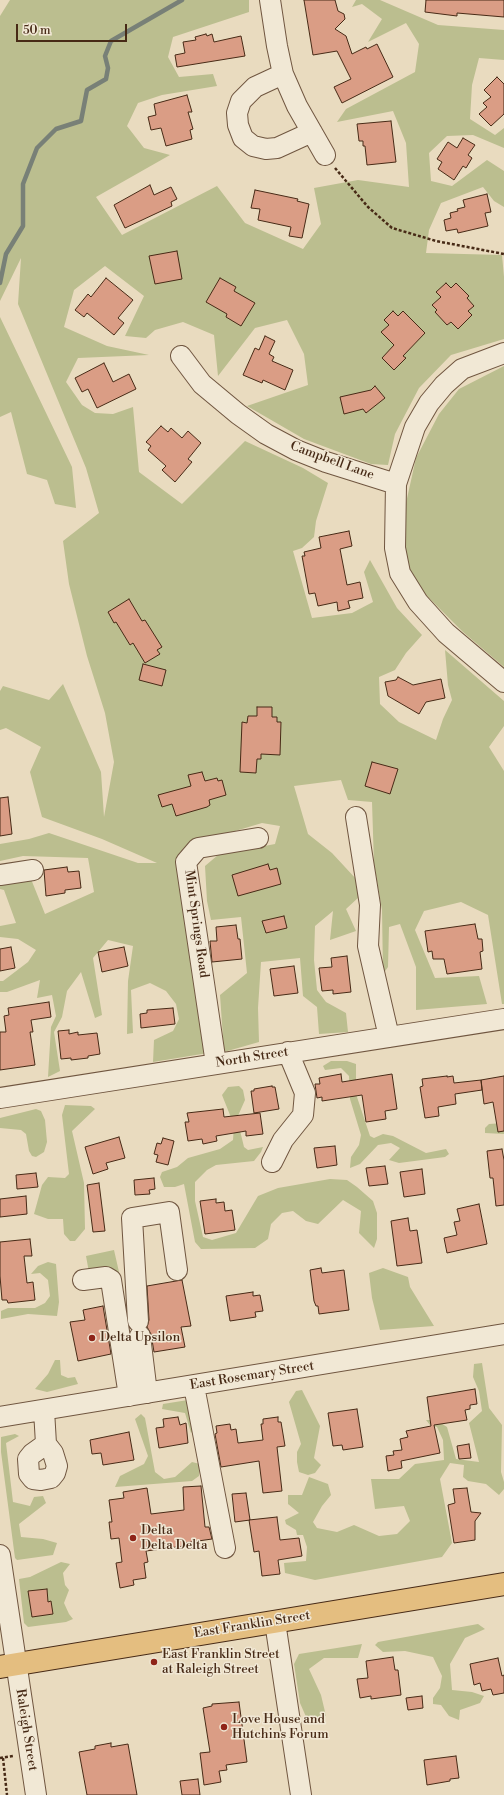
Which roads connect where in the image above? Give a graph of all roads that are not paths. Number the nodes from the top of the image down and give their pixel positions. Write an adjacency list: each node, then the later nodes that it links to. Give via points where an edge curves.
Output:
1 (270, 0): 2 (street)
2 (283, 74): 3 (street); 3 (street, via 256,87 241,101 237,113 243,138 253,146 266,149 277,148)
3 (312, 132): 4 (street)
4 (325, 156)
5 (504, 353): 7 (street, via 462,370 434,397 415,427)
6 (181, 356): 7 (street, Campbell Lane, via 202,384 266,434 326,462)
7 (396, 484): 8 (street, via 395,548 400,573 418,602 446,633)
8 (504, 682)
9 (356, 817): 14 (street, via 370,905 368,946)
10 (258, 838): 16 (street, Mint Springs Road, via 198,848 186,862)
11 (33, 870): 12 (street)
12 (0, 875)
13 (504, 1019): 14 (street, North Street)
14 (389, 1037): 15 (street, North Street)
15 (288, 1052): 16 (street, North Street); 18 (street, via 305,1093 303,1115 283,1140)
16 (216, 1064): 17 (street, North Street)
17 (0, 1098)
18 (272, 1162)
19 (177, 1270): 23 (street, via 169,1212 132,1218 139,1329)
20 (83, 1280): 23 (street, via 106,1277 111,1280)
21 (504, 1334): 22 (street, East Rosemary Street)
22 (194, 1386): 23 (street, East Rosemary Street); 27 (street)
23 (138, 1395): 24 (street, East Rosemary Street)
24 (44, 1410): 25 (street, East Rosemary Street); 26 (street)
25 (0, 1417)
26 (46, 1444)
27 (226, 1548)
28 (0, 1555): 31 (street, Raleigh Street)
29 (504, 1584): 30 (main road, East Franklin Street)
30 (275, 1622): 31 (main road, East Franklin Street); 33 (street)
31 (8, 1666): 32 (street, Raleigh Street)
32 (36, 1795)
33 (301, 1795)

